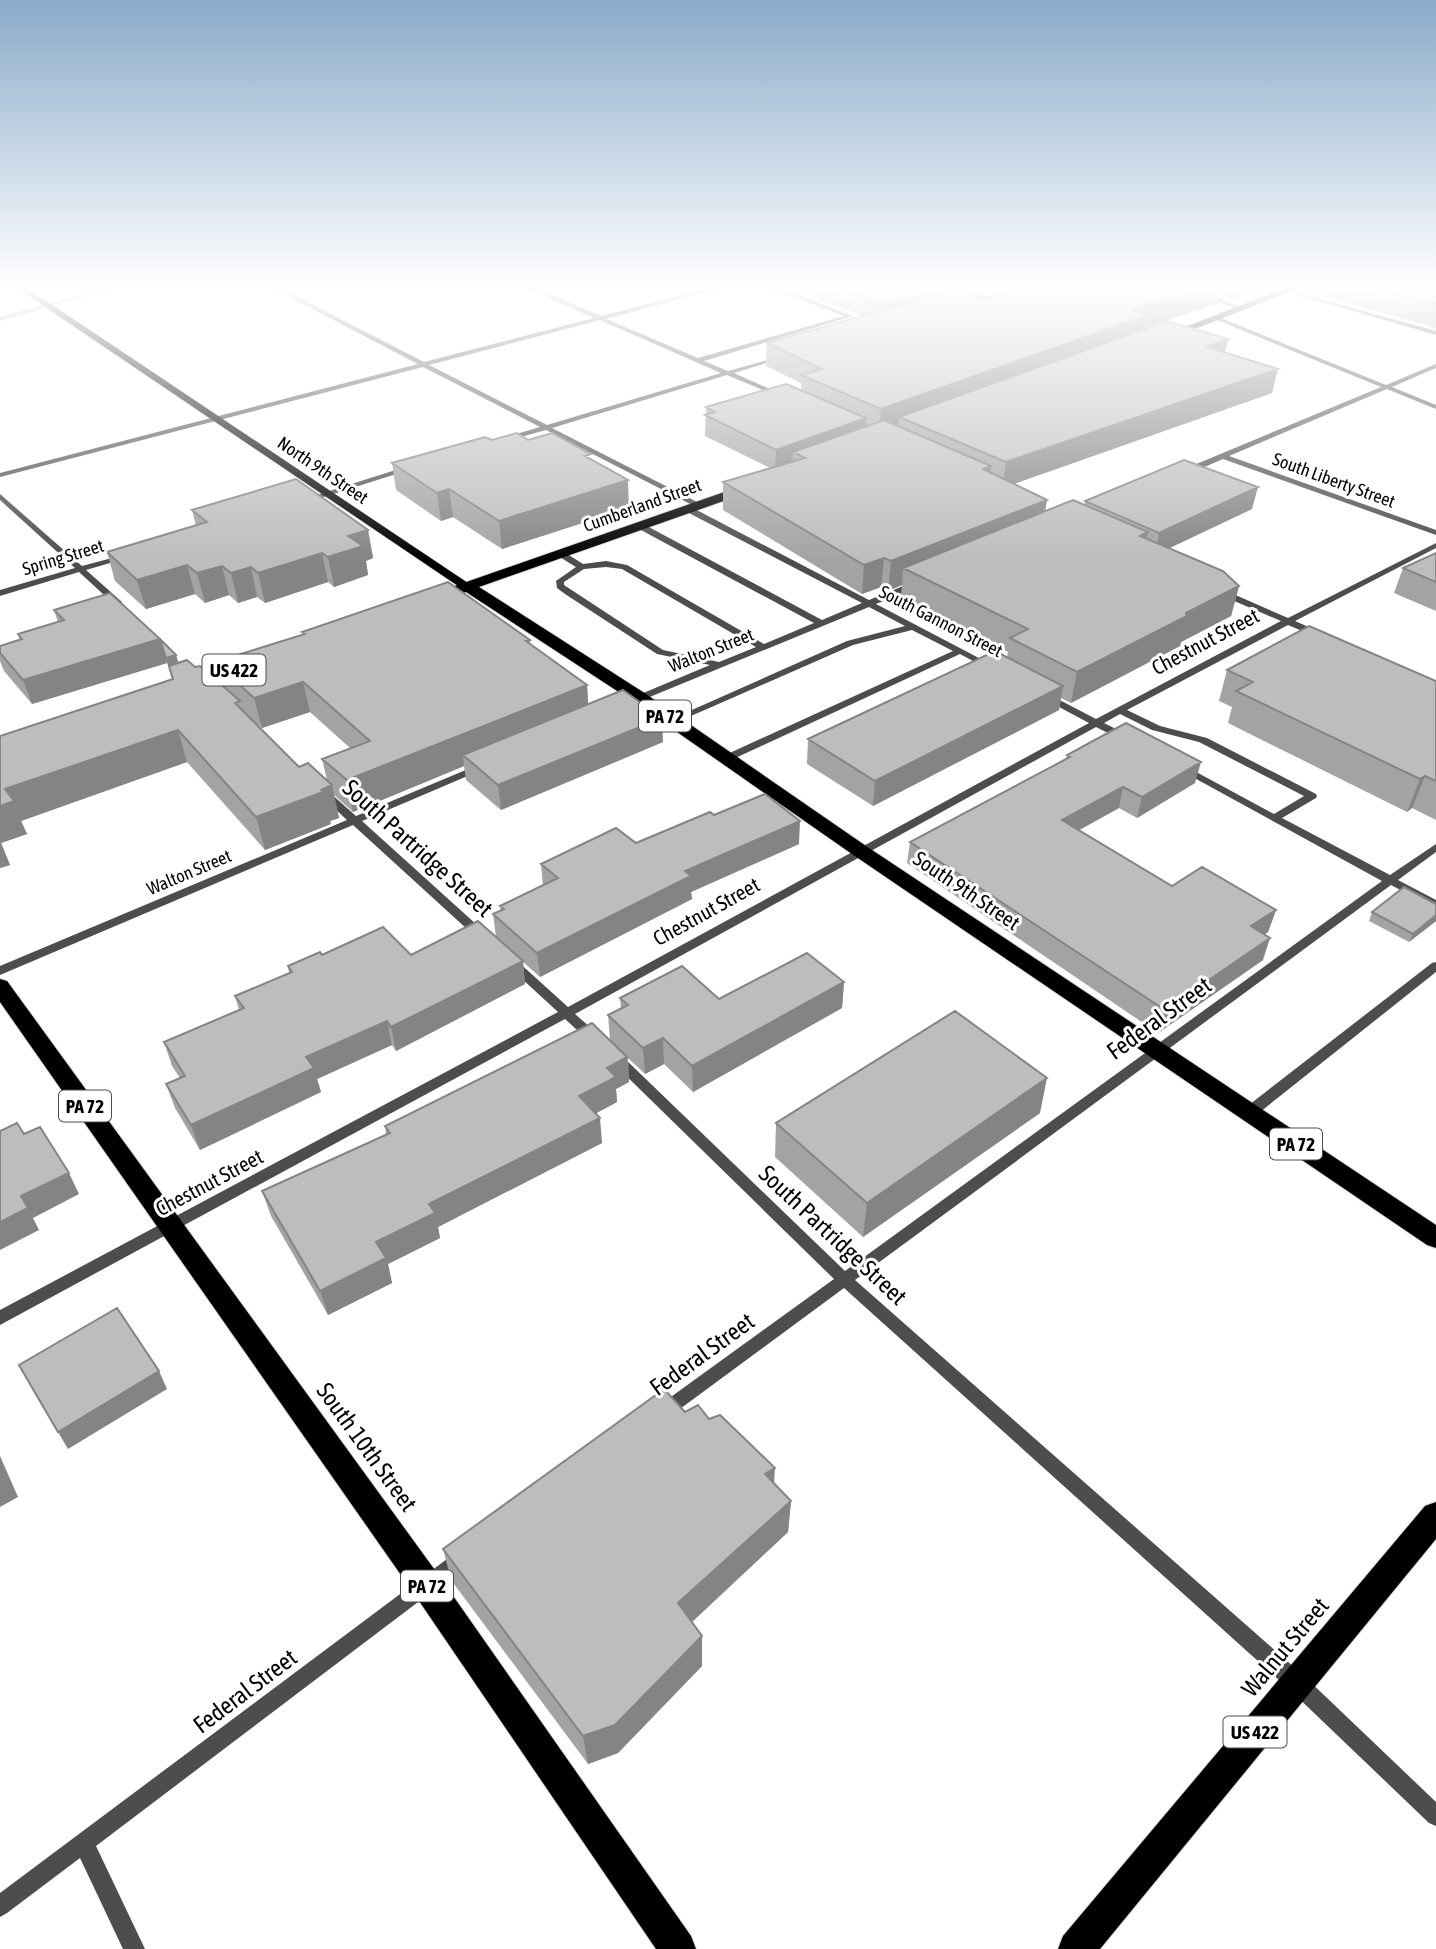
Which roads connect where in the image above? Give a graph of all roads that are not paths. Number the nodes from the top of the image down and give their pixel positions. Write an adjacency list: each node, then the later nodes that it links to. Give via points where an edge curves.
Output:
1 (155, 379): 11 (main road, North 9th Street / PA 72)
2 (370, 379): 11 (street)
3 (451, 379): 12 (street, South Gannon Street)
4 (710, 379): 12 (street)
5 (743, 379): 9 (street)
6 (1365, 379): 8 (street)
7 (1405, 379): 8 (street)
8 (1385, 387): 10 (street); 14 (street)
9 (793, 401)
10 (1436, 407)
11 (214, 419): 16 (street); 19 (main road, North 9th Street / PA 72)
12 (547, 429): 13 (street); 22 (street, South Gannon Street)
13 (495, 444)
14 (1222, 456): 17 (street); 24 (street, South Liberty Street)
15 (417, 467): 19 (street)
16 (0, 475)
17 (1174, 477)
18 (763, 483): 22 (highway, Cumberland Street)
19 (326, 494): 21 (street); 31 (main road, North 9th Street / PA 72)
20 (0, 496): 29 (street)
21 (300, 502)
22 (693, 507): 23 (highway, Cumberland Street); 34 (street, South Gannon Street)
23 (642, 527): 27 (highway, Cumberland Street); 38 (street)
24 (1436, 533)
25 (1436, 545): 37 (street, Chestnut Street)
26 (132, 553): 29 (street, Spring Street)
27 (561, 554): 28 (street); 31 (highway, Cumberland Street)
28 (582, 567): 41 (street, via 624,567); 43 (street, via 560,586 660,652)
29 (80, 569): 33 (street, Spring Street); 36 (street)
30 (930, 579): 34 (street, Walton Street)
31 (468, 587): 35 (highway, Cumberland Street); 46 (highway, South 9th Street / PA 72)
32 (1213, 588): 37 (street)
33 (0, 593)
34 (869, 604): 38 (street, Walton Street); 39 (street, South Gannon Street)
35 (416, 605)
36 (132, 615)
37 (1286, 621): 40 (street); 48 (street, Chestnut Street)
38 (821, 623): 41 (street, Walton Street)
39 (912, 627): 42 (street, South Gannon Street); 49 (street, via 850,643)
40 (1324, 637)
41 (763, 647): 43 (street, Walton Street)
42 (960, 650): 44 (street, South Gannon Street); 52 (street)
43 (721, 665): 46 (street, Walton Street)
44 (1006, 675)
45 (1040, 693): 50 (street)
46 (640, 698): 47 (street, Walton Street); 49 (highway, South 9th Street / PA 72)
47 (615, 709)
48 (1121, 710): 50 (street, Chestnut Street); 56 (street, via 1156,728 1203,740 1312,796)
49 (672, 721): 52 (highway, South 9th Street / PA 72)
50 (1097, 723): 51 (street); 59 (street, Chestnut Street)
51 (1133, 742)
52 (727, 758): 59 (highway, South 9th Street / PA 72)
53 (1168, 761): 56 (street)
54 (491, 762): 57 (street, Walton Street)
55 (314, 784): 57 (street, South Partridge Street)
56 (1275, 818): 60 (street)
57 (355, 822): 63 (street, Walton Street); 65 (street, South Partridge Street)
58 (1436, 847): 60 (street, Federal Street)
59 (859, 850): 65 (street, Chestnut Street); 66 (highway, South 9th Street / PA 72)
60 (1390, 880): 61 (street); 66 (street, Federal Street)
61 (1436, 905)
62 (1436, 966): 67 (street)
63 (0, 971)
64 (0, 986): 68 (highway, South 10th Street / PA 72)
65 (568, 1012): 68 (street, Chestnut Street); 70 (street, South Partridge Street)
66 (1156, 1049): 67 (highway, South 9th Street / PA 72); 70 (street, Federal Street)
67 (1250, 1112): 69 (highway, South 9th Street / PA 72)
68 (171, 1227): 71 (street, Chestnut Street); 75 (highway, South 10th Street / PA 72)
69 (1436, 1238)
70 (845, 1280): 72 (street, Federal Street); 76 (street, South Partridge Street)
71 (0, 1318)
72 (653, 1420)
73 (1436, 1516): 76 (highway, Walnut Street / US 422)
74 (472, 1552): 75 (street, Federal Street)
75 (426, 1584): 78 (street, Federal Street); 81 (highway, South 10th Street / PA 72)
76 (1296, 1682): 77 (street, South Partridge Street); 82 (highway, Walnut Street / US 422)
77 (1436, 1816)
78 (84, 1843): 79 (street, Federal Street); 80 (street)
79 (0, 1906)
80 (134, 1949)
81 (678, 1949)
82 (1076, 1949)

